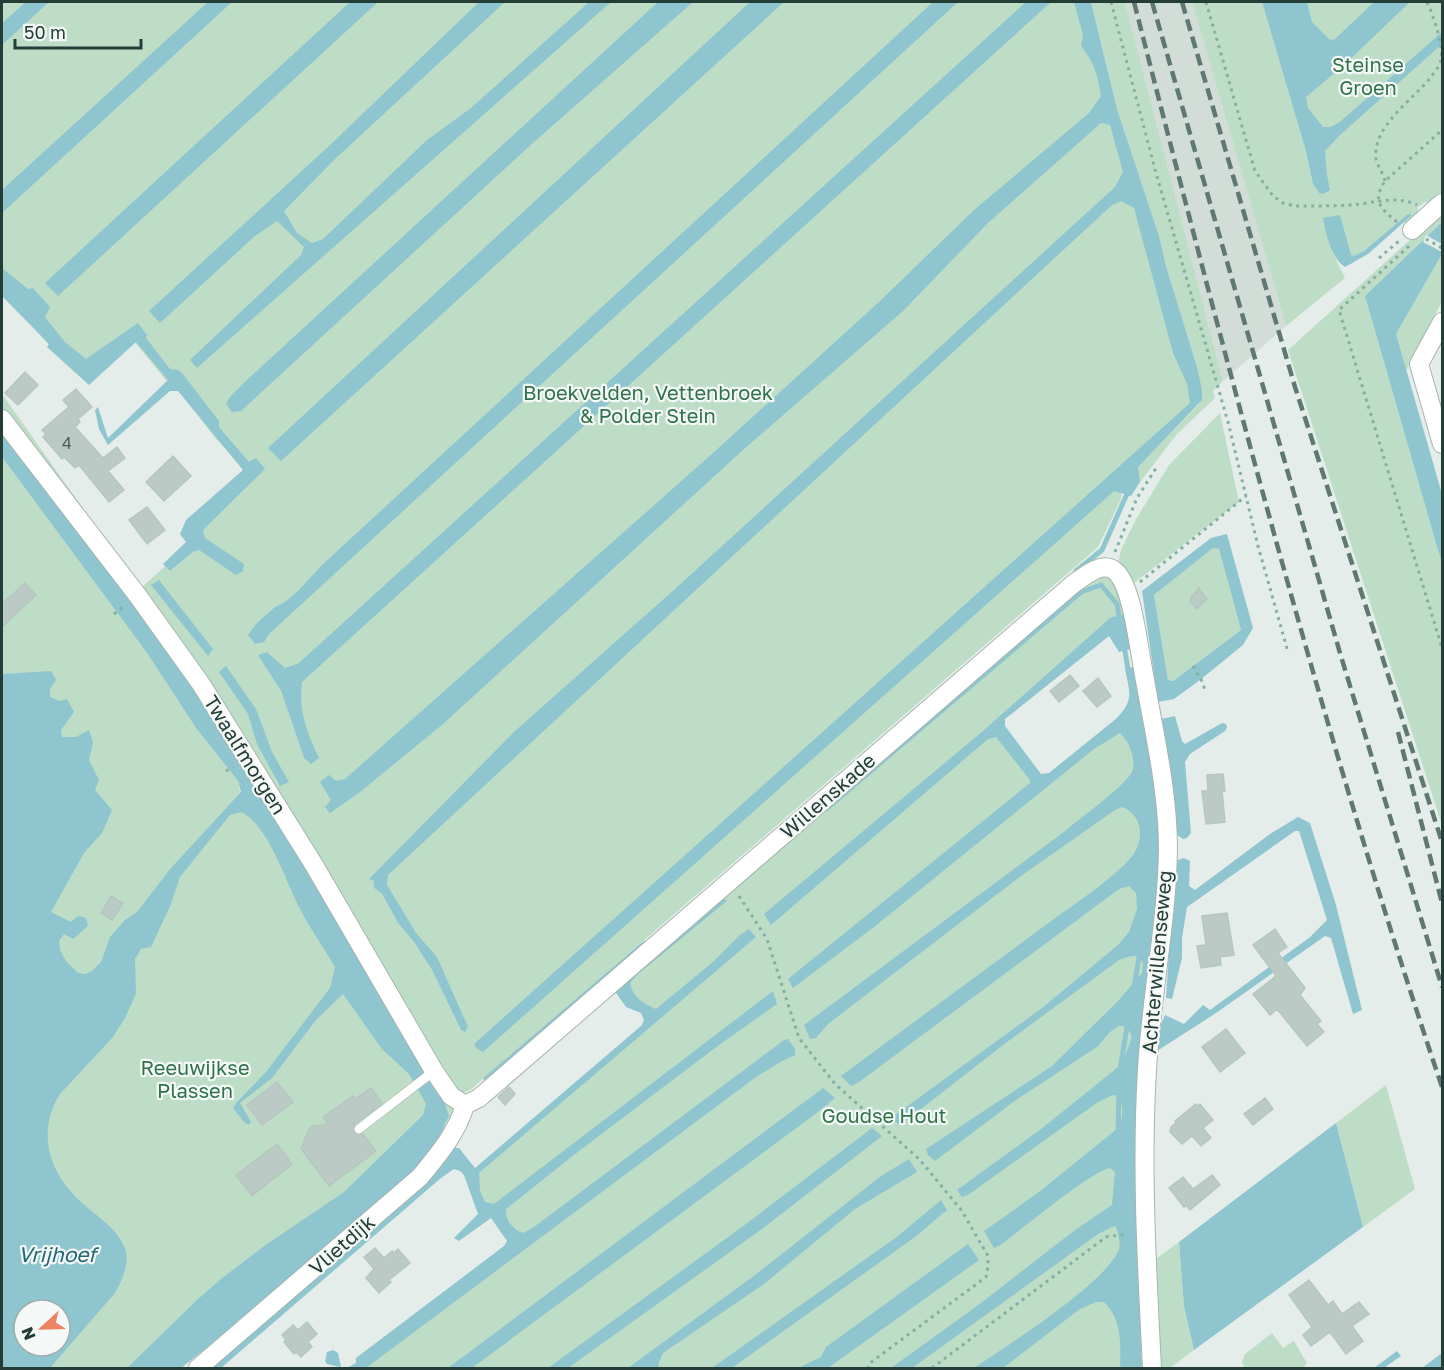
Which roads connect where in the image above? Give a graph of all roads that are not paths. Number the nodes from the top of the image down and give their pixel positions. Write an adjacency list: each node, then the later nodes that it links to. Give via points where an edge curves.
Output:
1 (1437, 208): 2 (street)
2 (1411, 233)
3 (1443, 321): 5 (street, via 1419,364)
4 (2, 419): 7 (street, Twaalfmorgen, via 201,684 314,865)
5 (1443, 444)
6 (1108, 567): 8 (street, Willenskade, via 1097,569 1072,585 479,1098); 11 (street, Achterwillenseweg, via 1117,572 1134,618 1167,811 1165,912 1147,1069 1145,1234)
7 (432, 1072): 8 (street, Twaalfmorgen, via 451,1096); 9 (lane)
8 (465, 1105): 10 (street, Vlietdijk, via 444,1148 420,1177)
9 (359, 1129)
10 (198, 1368)
11 (1152, 1368)

